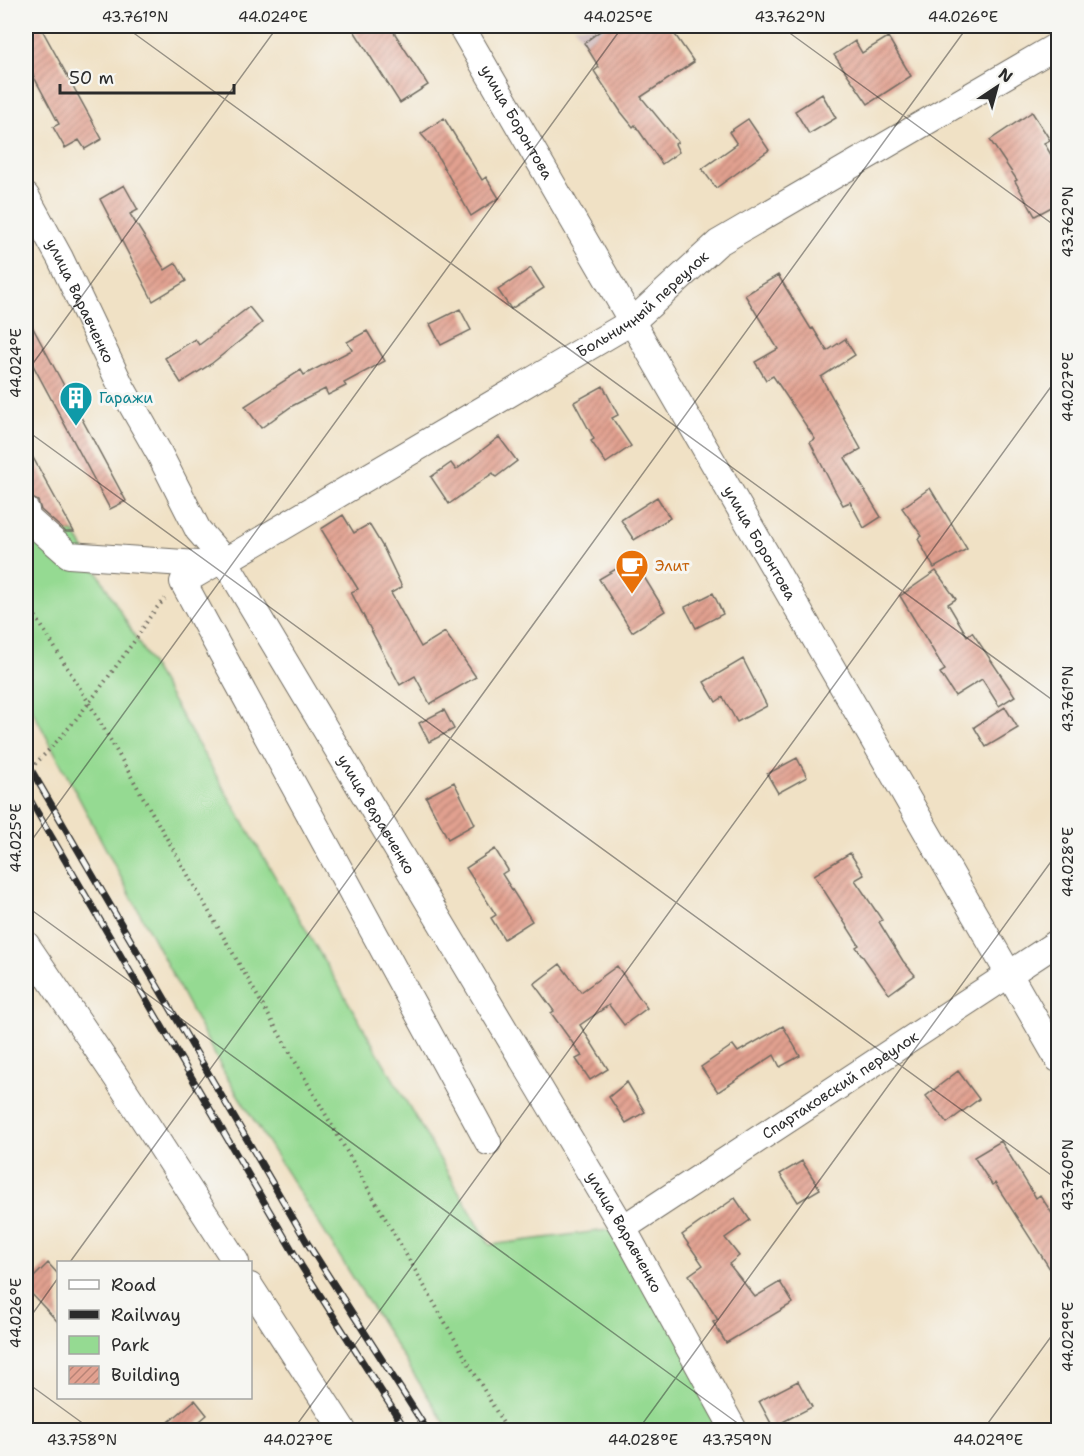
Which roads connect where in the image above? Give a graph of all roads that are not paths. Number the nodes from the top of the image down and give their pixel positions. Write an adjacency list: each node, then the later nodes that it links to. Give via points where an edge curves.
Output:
1 (461, 26): 4 (street, улица Боронтова)
2 (1059, 45): 4 (street, Больничный переулок, via 718,243)
3 (26, 196): 6 (street, улица Варавченко, via 122,388)
4 (633, 321): 6 (street, Больничный переулок); 9 (street, улица Боронтова)
5 (26, 510): 6 (street, via 27,518 69,555)
6 (219, 563): 11 (street, Больничный переулок, via 183,582); 12 (street, улица Варавченко)
7 (1059, 942): 9 (street, Спартаковский переулок)
8 (26, 944): 13 (street)
9 (1009, 975): 10 (street, улица Боронтова); 12 (street, Спартаковский переулок)
10 (1059, 1059)
11 (488, 1142)
12 (623, 1228): 16 (street, улица Варавченко)
13 (235, 1261)
14 (252, 1289): 15 (street)
15 (343, 1431)
16 (734, 1431)

